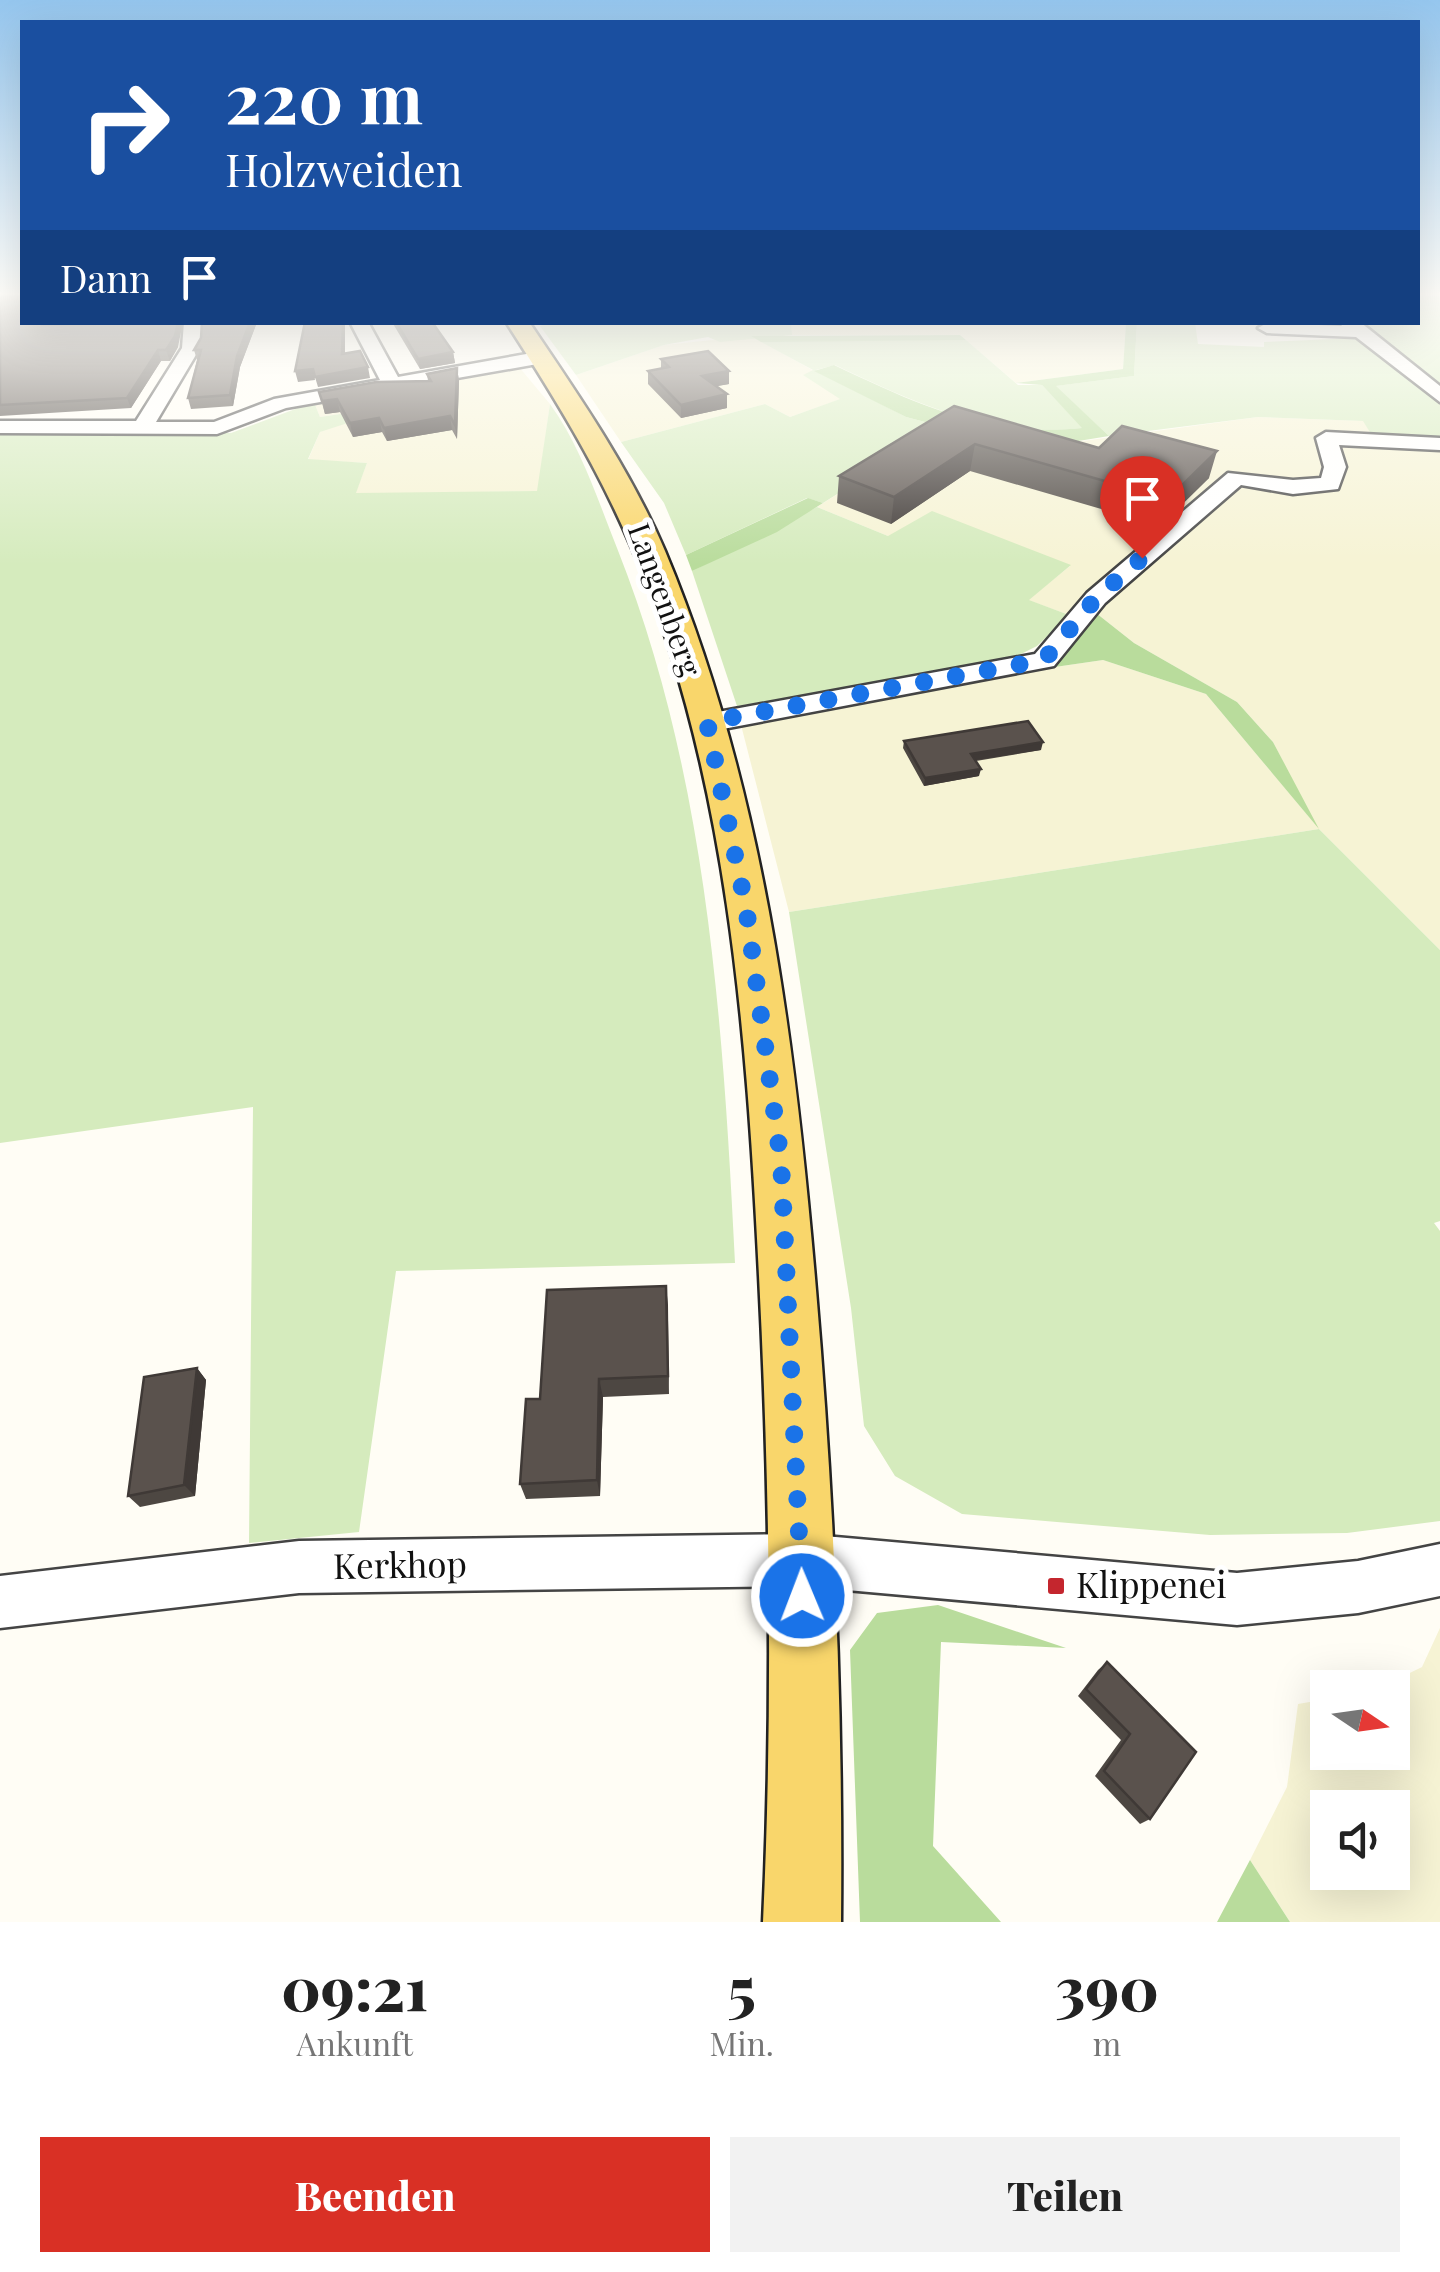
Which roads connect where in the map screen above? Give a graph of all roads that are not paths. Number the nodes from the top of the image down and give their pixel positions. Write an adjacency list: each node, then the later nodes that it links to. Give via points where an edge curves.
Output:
1 (168, 386): 4 (street)
2 (384, 386): 4 (street, via 281,404 217,428)
3 (560, 386): 7 (main road, Langenberg, via 608,462 663,579)
4 (144, 425): 5 (street)
5 (0, 427)
6 (1440, 444): 7 (street, via 1326,438 1335,467 1330,484 1293,487 1236,478 1096,598 1044,660)
7 (707, 722): 8 (main road, Langenberg, via 771,1064)
8 (802, 1560): 9 (street, via 1237,1599 1358,1587); 10 (street, Kerkhop, via 299,1567); 11 (main road, Langenberg)
9 (1440, 1570)
10 (0, 1602)
11 (802, 1922)

